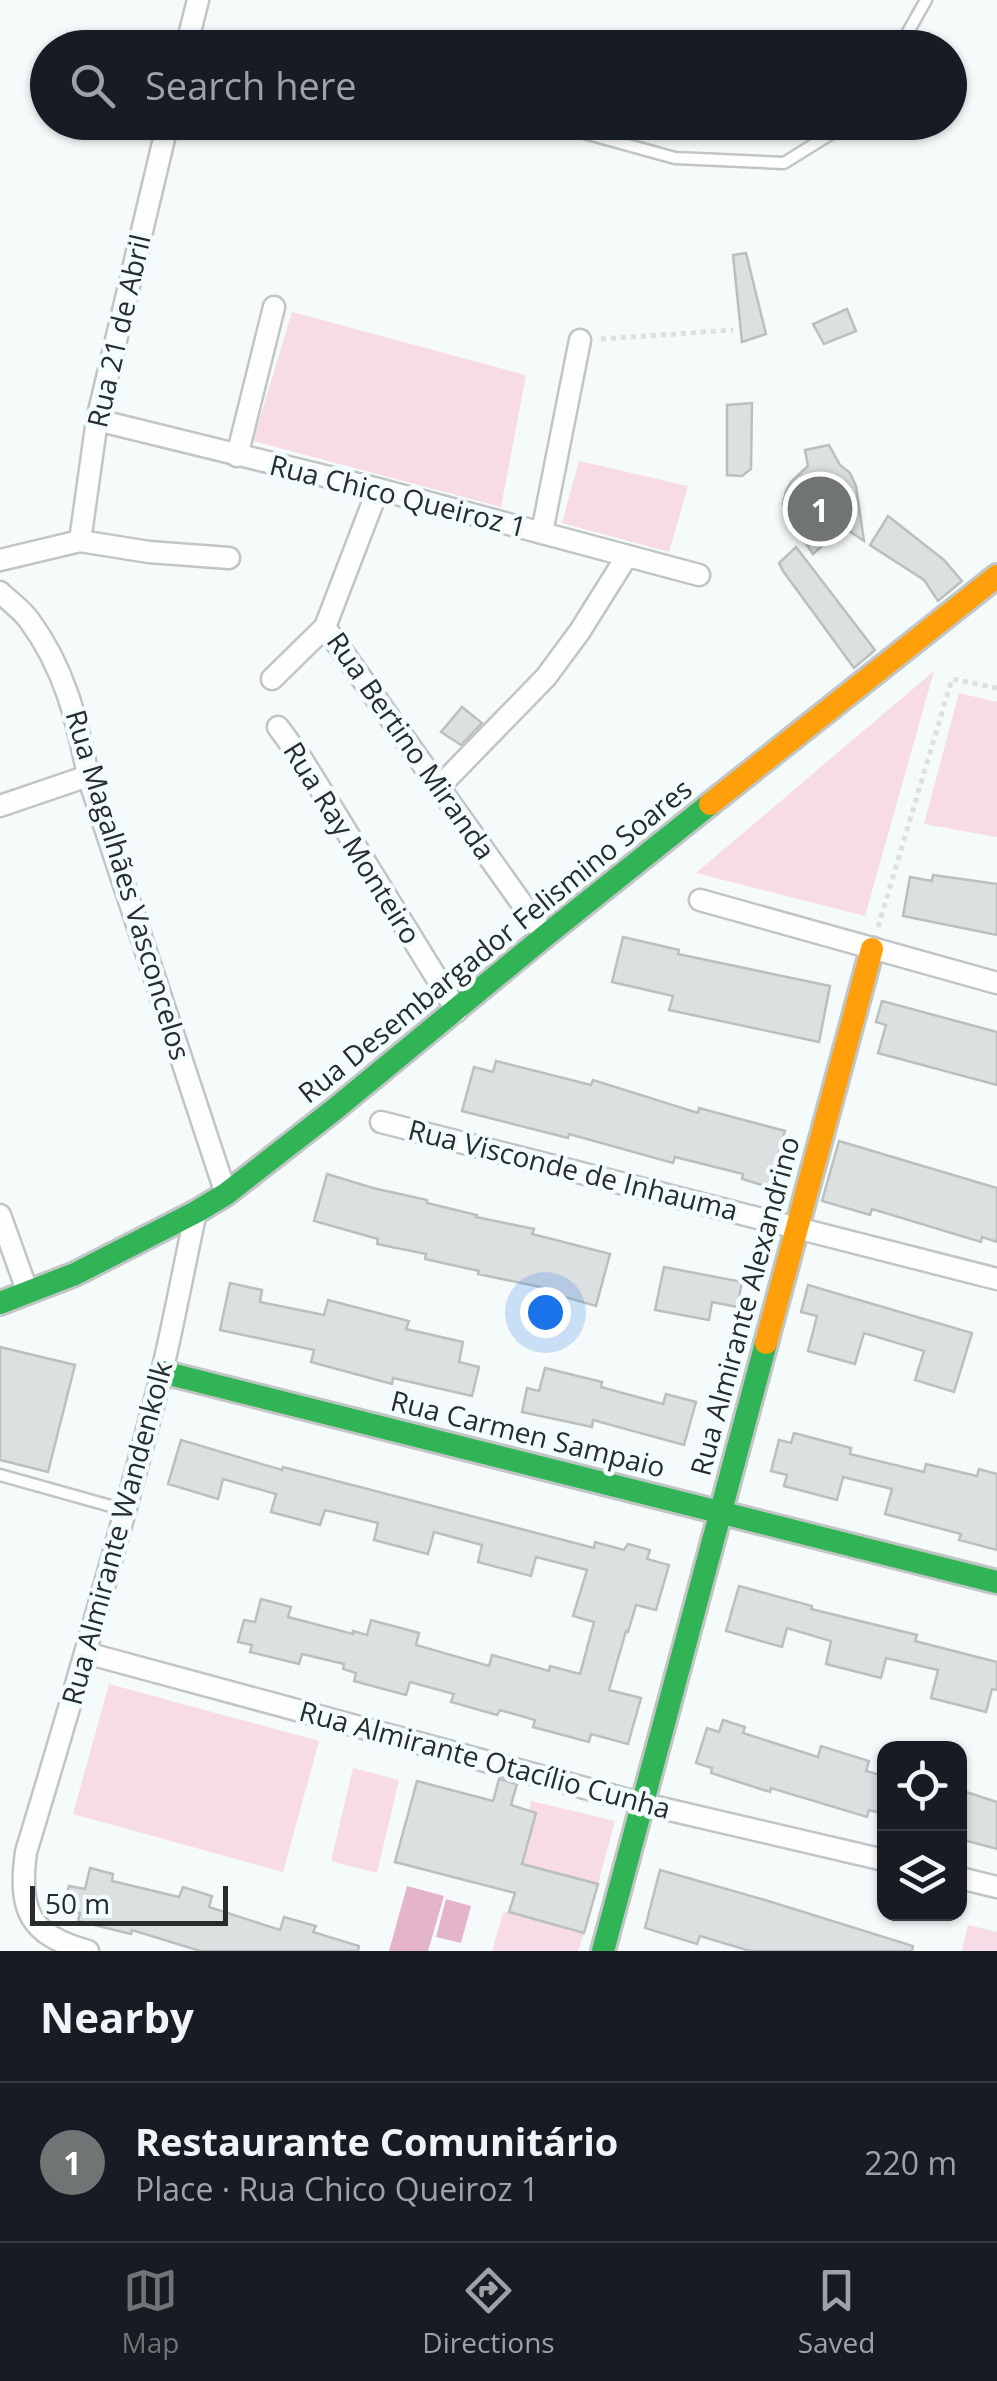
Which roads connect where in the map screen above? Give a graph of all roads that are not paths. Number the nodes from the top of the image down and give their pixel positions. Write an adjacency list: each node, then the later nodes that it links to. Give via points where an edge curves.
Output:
1 (198, 0): 3 (street)
2 (926, 0): 4 (lane)
3 (190, 30)
4 (908, 30)
5 (164, 140): 10 (street, Rua 21 de Abril)
6 (609, 140): 7 (lane, via 674,158 784,163)
7 (821, 140)
8 (274, 306): 11 (street)
9 (580, 340): 13 (street)
10 (97, 420): 11 (street, Rua Chico Queiroz 1); 14 (street, Rua 21 de Abril)
11 (237, 456): 12 (street, Rua Chico Queiroz 1)
12 (378, 490): 13 (street, Rua Chico Queiroz 1); 21 (street, Rua Bertino Miranda)
13 (542, 532): 15 (street, Rua Chico Queiroz 1)
14 (80, 541): 16 (street); 17 (street)
15 (627, 556): 18 (street, Rua Chico Queiroz 1); 25 (street, via 546,677)
16 (229, 558)
17 (0, 560)
18 (699, 575)
19 (997, 576): 28 (street, Rua Desembargador Felismino Soares)
20 (0, 592): 24 (street, Rua Magalhães Vasconcelos, via 28,619 62,677)
21 (325, 627): 22 (street); 25 (street, Rua Bertino Miranda)
22 (272, 679)
23 (278, 727): 31 (street, Rua Ray Monteiro)
24 (88, 776): 26 (street); 33 (street, Rua Magalhães Vasconcelos)
25 (438, 787): 28 (street, Rua Bertino Miranda)
26 (0, 806)
27 (700, 900): 29 (street)
28 (545, 936): 31 (street, Rua Desembargador Felismino Soares)
29 (872, 949): 30 (street); 36 (street, Rua Almirante Alexandrino)
30 (997, 982)
31 (457, 1011): 33 (street, Rua Desembargador Felismino Soares)
32 (381, 1122): 36 (street, Rua Visconde de Inhauma)
33 (226, 1194): 34 (street, Rua Desembargador Felismino Soares)
34 (196, 1212): 38 (street, Rua Desembargador Felismino Soares); 40 (street, Rua Almirante Wandenkolk)
35 (0, 1215): 38 (street)
36 (797, 1226): 37 (street, Rua Visconde de Inhauma); 43 (street, Rua Almirante Alexandrino)
37 (997, 1278)
38 (28, 1292): 39 (street, Rua Desembargador Felismino Soares)
39 (0, 1304)
40 (162, 1372): 42 (street, Rua Almirante Wandenkolk); 43 (street, Rua Carmen Sampaio)
41 (0, 1475): 42 (lane)
42 (125, 1510): 45 (street, Rua Almirante Wandenkolk)
43 (721, 1514): 44 (street, Rua Carmen Sampaio); 46 (street, Rua Almirante Alexandrino)
44 (997, 1582)
45 (86, 1652): 46 (street, Rua Almirante Otacílio Cunha); 50 (street, Rua Almirante Wandenkolk, via 22,1880 24,1902)
46 (644, 1804): 47 (street, Rua Almirante Otacílio Cunha); 52 (street, Rua Almirante Alexandrino)
47 (877, 1858)
48 (967, 1880): 49 (street)
49 (997, 1887)
50 (61, 1948): 51 (street)
51 (88, 1951)
52 (603, 1951)

